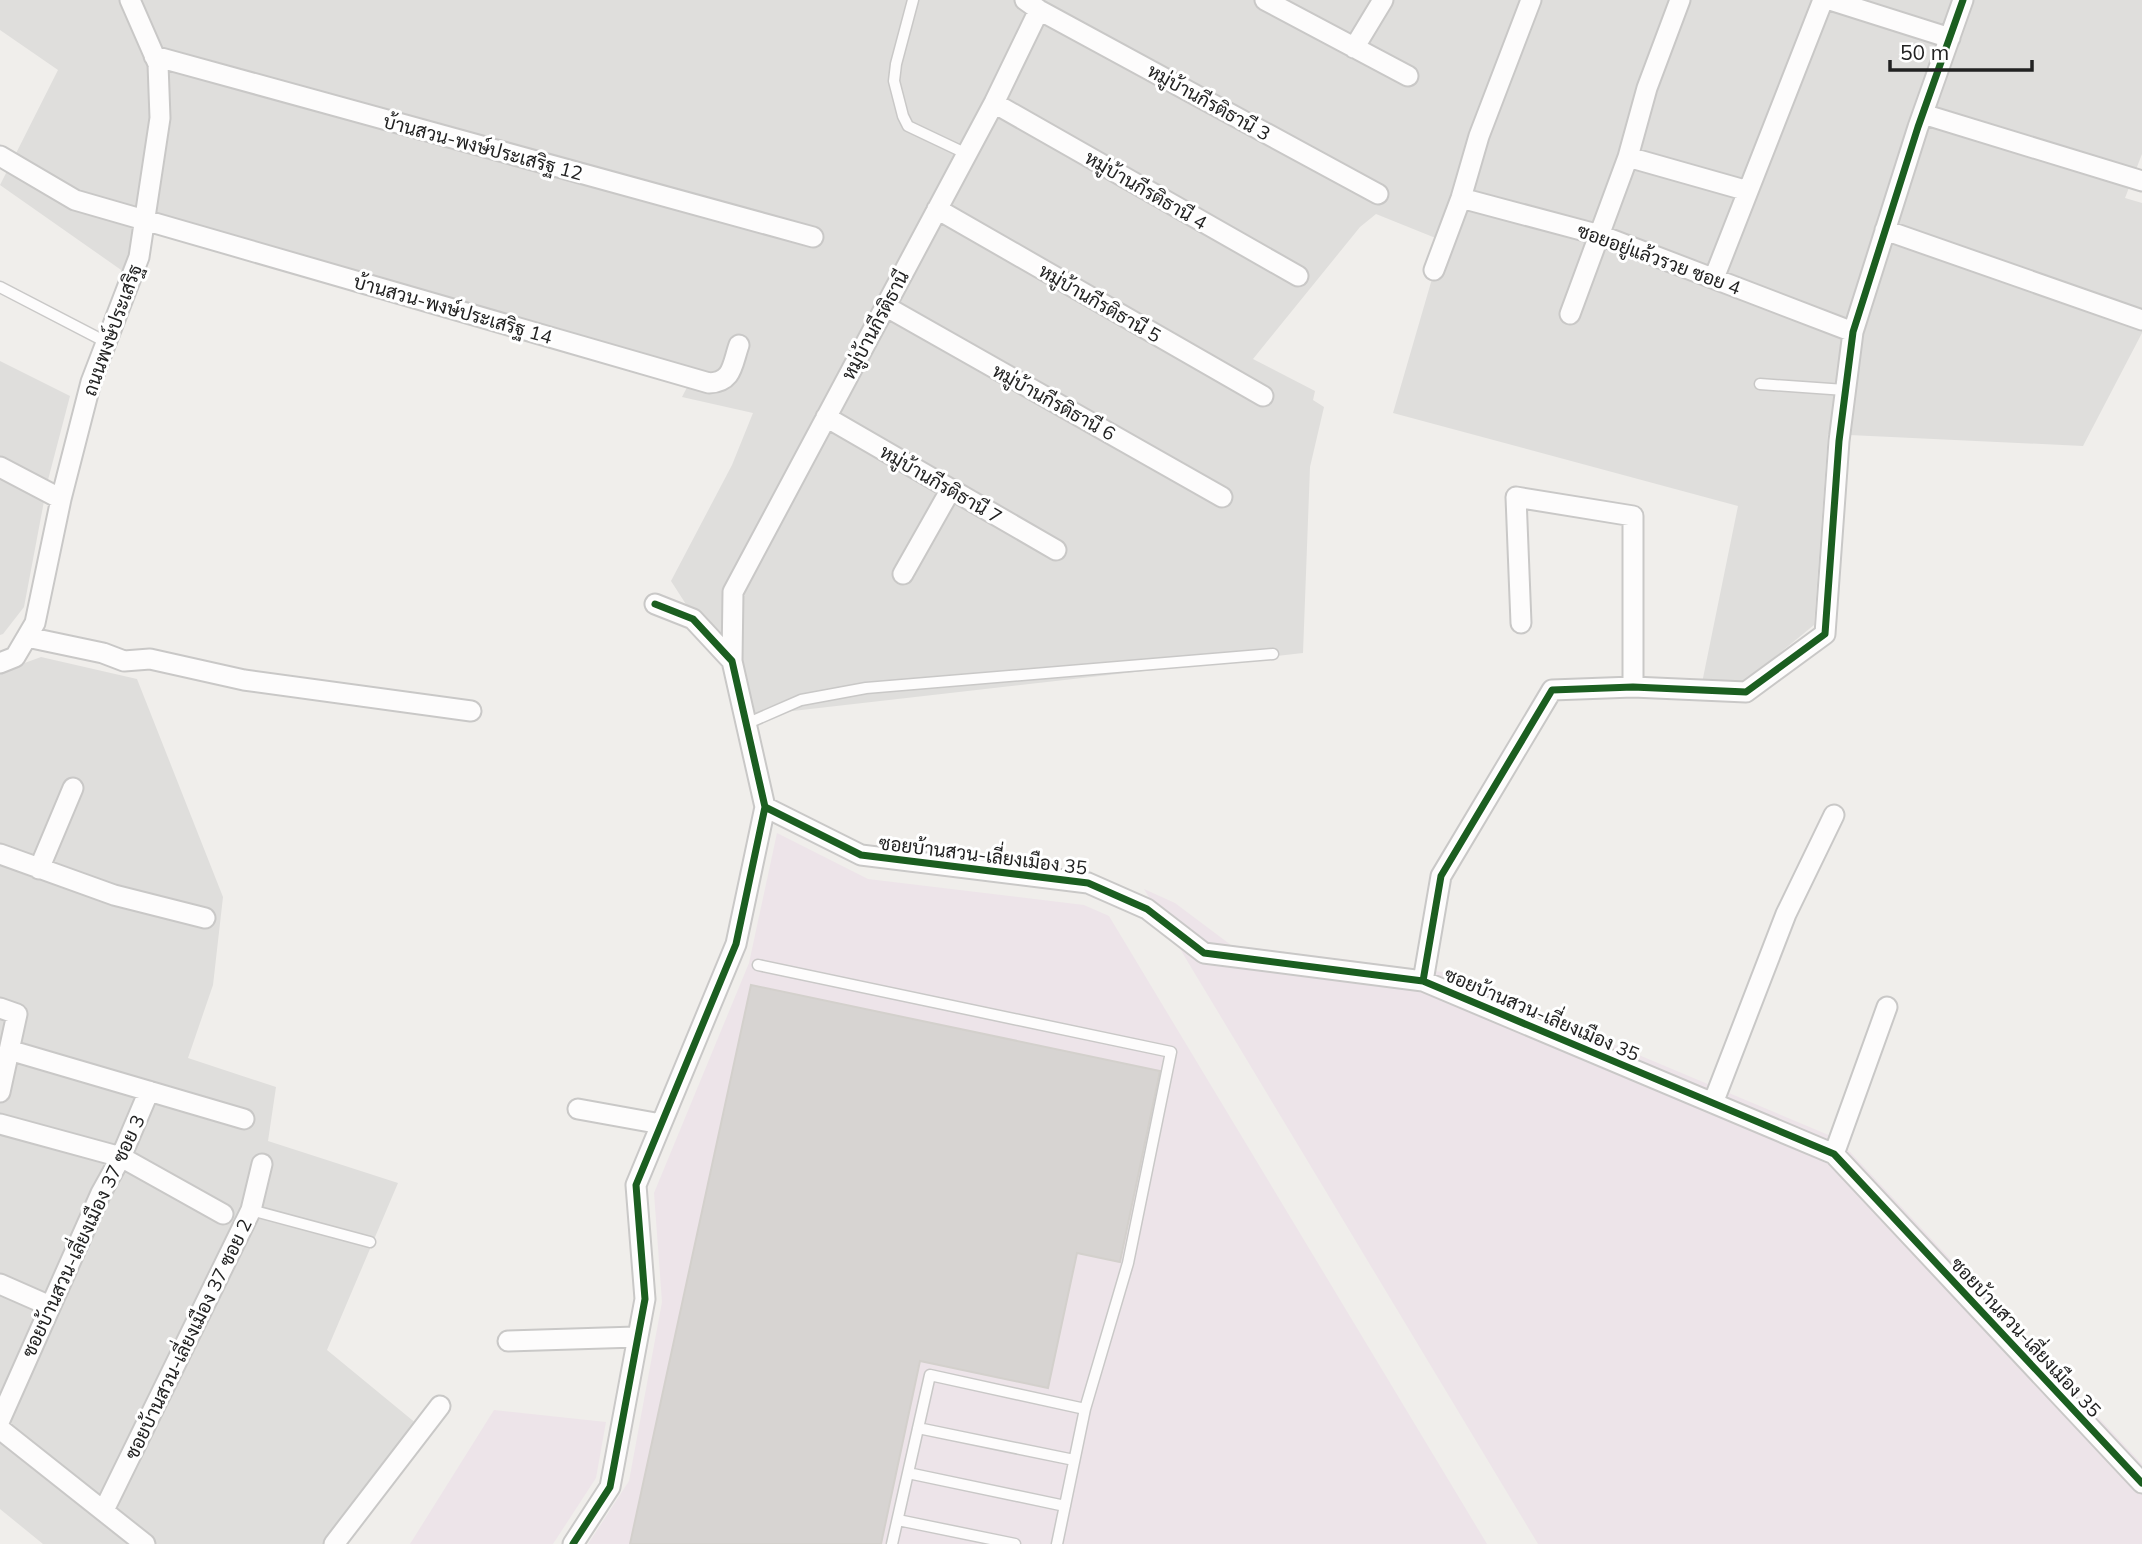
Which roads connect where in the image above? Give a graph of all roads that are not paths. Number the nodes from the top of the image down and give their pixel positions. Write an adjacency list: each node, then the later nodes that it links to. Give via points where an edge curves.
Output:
1 (130, 0): 13 (street, ถนนพงษ์ประเสริฐ)
2 (913, 0): 17 (lane, via 894,81 902,116 908,125)
3 (1265, 0): 12 (street)
4 (1383, 0): 12 (street)
5 (1531, 0): 23 (street, via 1479,136)
6 (1680, 0): 19 (street, via 1647,88)
7 (1823, 0): 21 (street)
8 (1830, 0): 11 (street)
9 (1963, 0): 11 (street)
10 (1032, 5): 15 (street, หมู่บ้านกีรติธานี); 22 (street, หมู่บ้านกีรติธานี 3)
11 (1950, 38): 16 (street)
12 (1354, 48): 14 (street)
13 (154, 56): 25 (street, ถนนพงษ์ประเสริฐ, via 160,118); 28 (street, บ้านสวน-พงษ์ประเสริฐ 12)
14 (1409, 76)
15 (994, 103): 17 (street, หมู่บ้านกีรติธานี); 30 (street, หมู่บ้านกีรติธานี 4)
16 (1923, 114): 20 (street); 26 (street)
17 (967, 154): 24 (street, หมู่บ้านกีรติธานี)
18 (0, 156): 25 (street, via 69,197)
19 (1628, 158): 21 (street); 27 (street)
20 (2142, 181)
21 (1748, 191): 31 (street)
22 (1378, 194)
23 (1461, 198): 27 (street, ซอยอยู่แล้วรวย ซอย 4); 29 (street)
24 (937, 209): 33 (street, หมู่บ้านกีรติธานี); 41 (street, หมู่บ้านกีรติธานี 5)
25 (145, 219): 37 (street, ถนนพงษ์ประเสริฐ, via 139,257); 38 (street, บ้านสวน-พงษ์ประเสริฐ 14, via 709,383 728,377)
26 (1885, 230): 35 (street); 36 (street)
27 (1600, 235): 31 (street, ซอยอยู่แล้วรวย ซอย 4); 34 (street)
28 (813, 237)
29 (1434, 270)
30 (1298, 276)
31 (1714, 278): 36 (street, ซอยอยู่แล้วรวย ซอย 4)
32 (0, 286): 37 (lane)
33 (885, 306): 42 (street, หมู่บ้านกีรติธานี); 45 (street, หมู่บ้านกีรติธานี 6)
34 (1570, 314)
35 (2142, 320)
36 (1853, 332): 40 (street)
37 (106, 342): 46 (street, ถนนพงษ์ประเสริฐ)
38 (739, 345)
39 (1760, 384): 40 (lane)
40 (1845, 390): 55 (street, via 1825,634 1746,692)
41 (1263, 396)
42 (826, 417): 44 (street, หมู่บ้านกีรติธานี 7); 54 (street, หมู่บ้านกีรติธานี, via 733,592)
43 (0, 467): 46 (street)
44 (951, 489): 47 (street, หมู่บ้านกีรติธานี 7); 48 (street)
45 (1222, 496)
46 (61, 499): 51 (street, ถนนพงษ์ประเสริฐ, via 35,623)
47 (1056, 550)
48 (903, 574)
49 (655, 604): 54 (street, via 694,619)
50 (1521, 624): 55 (street, via 1516,497 1633,516)
51 (27, 637): 53 (street, ถนนพงษ์ประเสริฐ); 56 (street, via 124,661 150,659 244,680)
52 (1273, 653): 57 (lane, via 866,688 801,700)
53 (8, 660)
54 (732, 661): 57 (street, หมู่บ้านกีรติธานี)
55 (1633, 687): 65 (street, via 1552,690 1441,876)
56 (471, 711)
57 (746, 724): 59 (street, หมู่บ้านกีรติธานี)
58 (73, 788): 62 (street)
59 (765, 807): 65 (street, ซอยบ้านสวน-เลี่ยงเมือง 35, via 861,855 1088,883 1147,909 1204,953); 75 (street, via 736,944)
60 (1834, 815): 71 (street, via 1786,914)
61 (0, 854): 62 (street)
62 (39, 869): 63 (street, via 114,895)
63 (205, 918)
64 (758, 965): 87 (lane, via 1171,1052 1128,1263)
65 (1423, 981): 71 (street, ซอยบ้านสวน-เลี่ยงเมือง 35)
66 (1887, 1007): 76 (street)
67 (0, 1008): 68 (street, via 17,1014)
68 (9, 1050): 69 (street); 70 (street)
69 (0, 1091)
70 (149, 1091): 73 (street); 77 (street, ซอยบ้านสวน-เลี่ยงเมือง 37 ซอย 3)
71 (1713, 1103): 76 (street, ซอยบ้านสวน-เลี่ยงเมือง 35)
72 (578, 1109): 75 (street)
73 (244, 1119)
74 (0, 1124): 77 (street)
75 (661, 1124): 84 (street, via 636,1185 645,1299)
76 (1834, 1154): 93 (street, ซอยบ้านสวน-เลี่ยงเมือง 35)
77 (121, 1157): 80 (street); 83 (street, ซอยบ้านสวน-เลี่ยงเมือง 37 ซอย 3)
78 (262, 1164): 79 (street, ซอยบ้านสวน-เลี่ยงเมือง 37 ซอย 2)
79 (251, 1210): 81 (lane); 95 (street, ซอยบ้านสวน-เลี่ยงเมือง 37 ซอย 2)
80 (223, 1214)
81 (370, 1242)
82 (0, 1284): 83 (street)
83 (50, 1306): 88 (street, ซอยบ้านสวน-เลี่ยงเมือง 37 ซอย 3)
84 (636, 1337): 85 (street); 99 (street, via 610,1487)
85 (508, 1341)
86 (440, 1406): 98 (street)
87 (1085, 1409): 89 (lane, via 930,1375); 91 (lane)
88 (0, 1420)
89 (918, 1428): 91 (lane); 92 (lane)
90 (0, 1429): 95 (street)
91 (1074, 1461): 94 (lane)
92 (908, 1473): 94 (lane); 96 (lane)
93 (2142, 1483)
94 (1065, 1506): 102 (lane)
95 (104, 1510): 97 (street)
96 (898, 1520): 100 (lane); 101 (lane)
97 (145, 1544)
98 (334, 1544)
99 (573, 1544)
100 (892, 1544)
101 (1015, 1544)
102 (1057, 1544)

